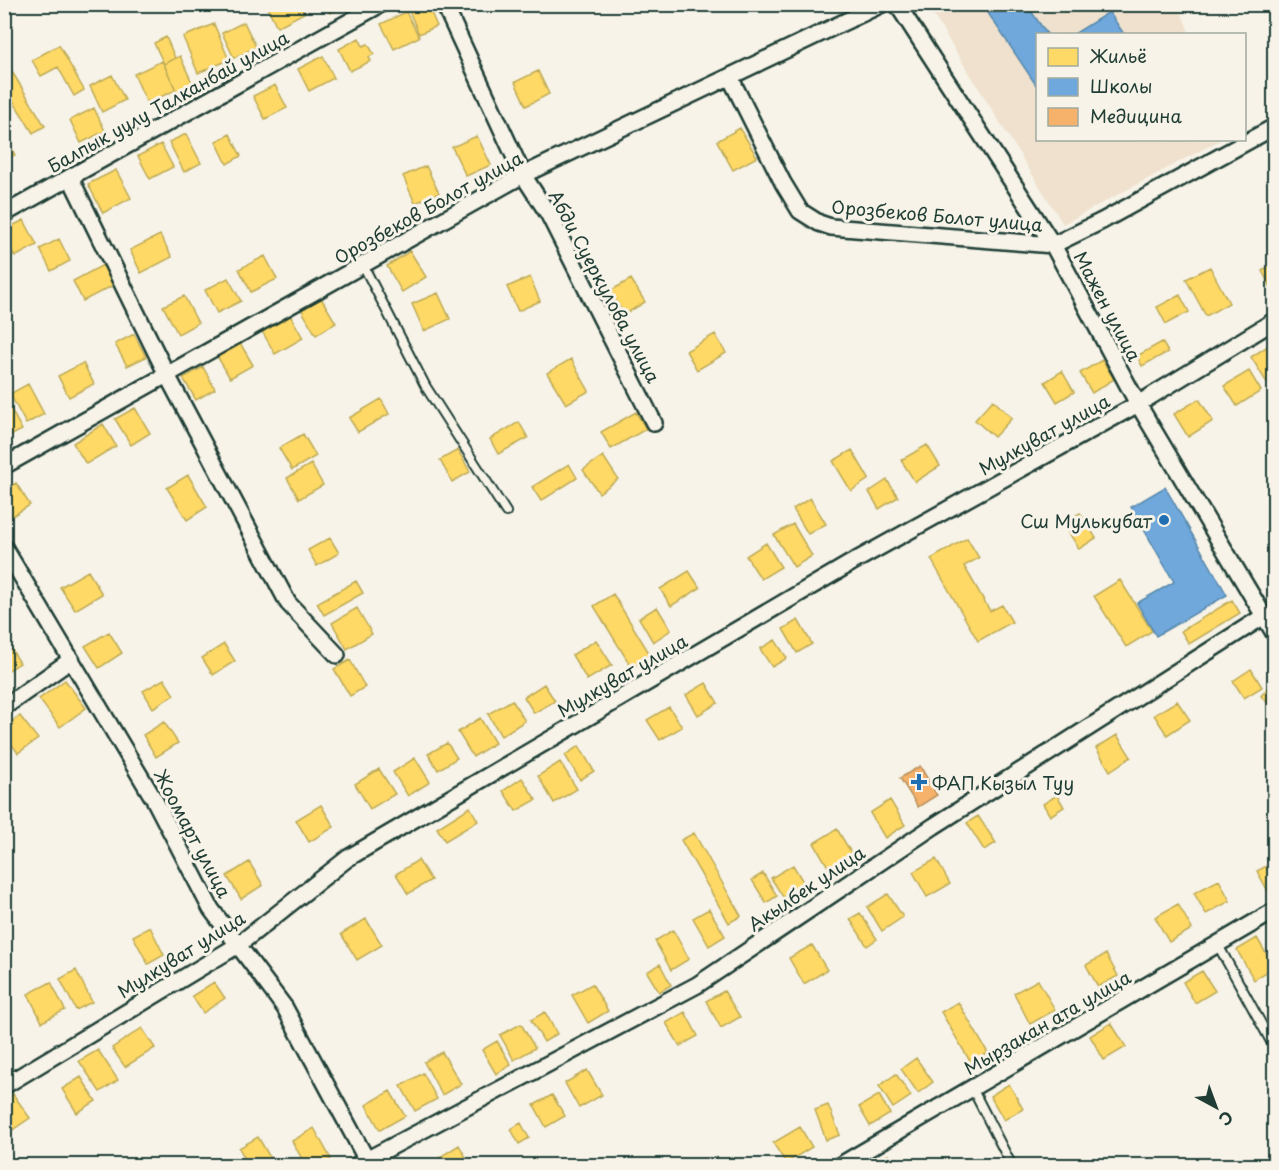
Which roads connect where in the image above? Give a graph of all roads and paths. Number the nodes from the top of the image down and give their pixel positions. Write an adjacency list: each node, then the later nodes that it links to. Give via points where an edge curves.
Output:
1 (381, 4): 8 (street, Балпык уулу Талканбай улица)
2 (444, 4): 7 (street, Абди Суеркулова улица)
3 (882, 4): 5 (street, Орозбеков Болот улица)
4 (897, 4): 10 (street, Мажен улица)
5 (730, 77): 7 (street, Орозбеков Болот улица); 10 (street, Орозбеков Болот улица, via 800,211 819,223)
6 (1275, 127): 10 (street, Орозбеков Болот улица)
7 (523, 175): 11 (street, Орозбеков Болот улица); 15 (street, Абди Суеркулова улица, via 549,215)
8 (70, 177): 9 (street, Балпык уулу Талканбай улица); 13 (street)
9 (4, 214)
10 (1053, 245): 14 (street, Мажен улица)
11 (363, 266): 13 (street, Орозбеков Болот улица); 17 (lane, via 426,387)
12 (1275, 321): 14 (street, Мулкуват улица)
13 (167, 375): 16 (street, Орозбеков Болот улица); 21 (street, via 288,603)
14 (1138, 404): 19 (street, Мажен улица); 25 (street, Мулкуват улица, via 851,563 348,858)
15 (654, 423)
16 (4, 466)
17 (506, 512)
18 (4, 547): 22 (street, Жоомарт улица)
19 (1264, 616): 20 (street, Мажен улица); 30 (street, Акылбек улица, via 934,826 697,985)
20 (1275, 633)
21 (337, 655)
22 (71, 660): 23 (street); 25 (street, Жоомарт улица, via 155,801 211,909)
23 (4, 706)
24 (1275, 911): 26 (street, Мырзакан ата улица)
25 (238, 945): 28 (street, Мулкуват улица); 30 (street, Жоомарт улица, via 285,1008)
26 (1218, 945): 27 (lane); 29 (street, Мырзакан ата улица)
27 (1275, 1047)
28 (4, 1086)
29 (972, 1088): 31 (street, Мырзакан ата улица); 32 (lane)
30 (363, 1163)
31 (839, 1166)
32 (1012, 1166)

